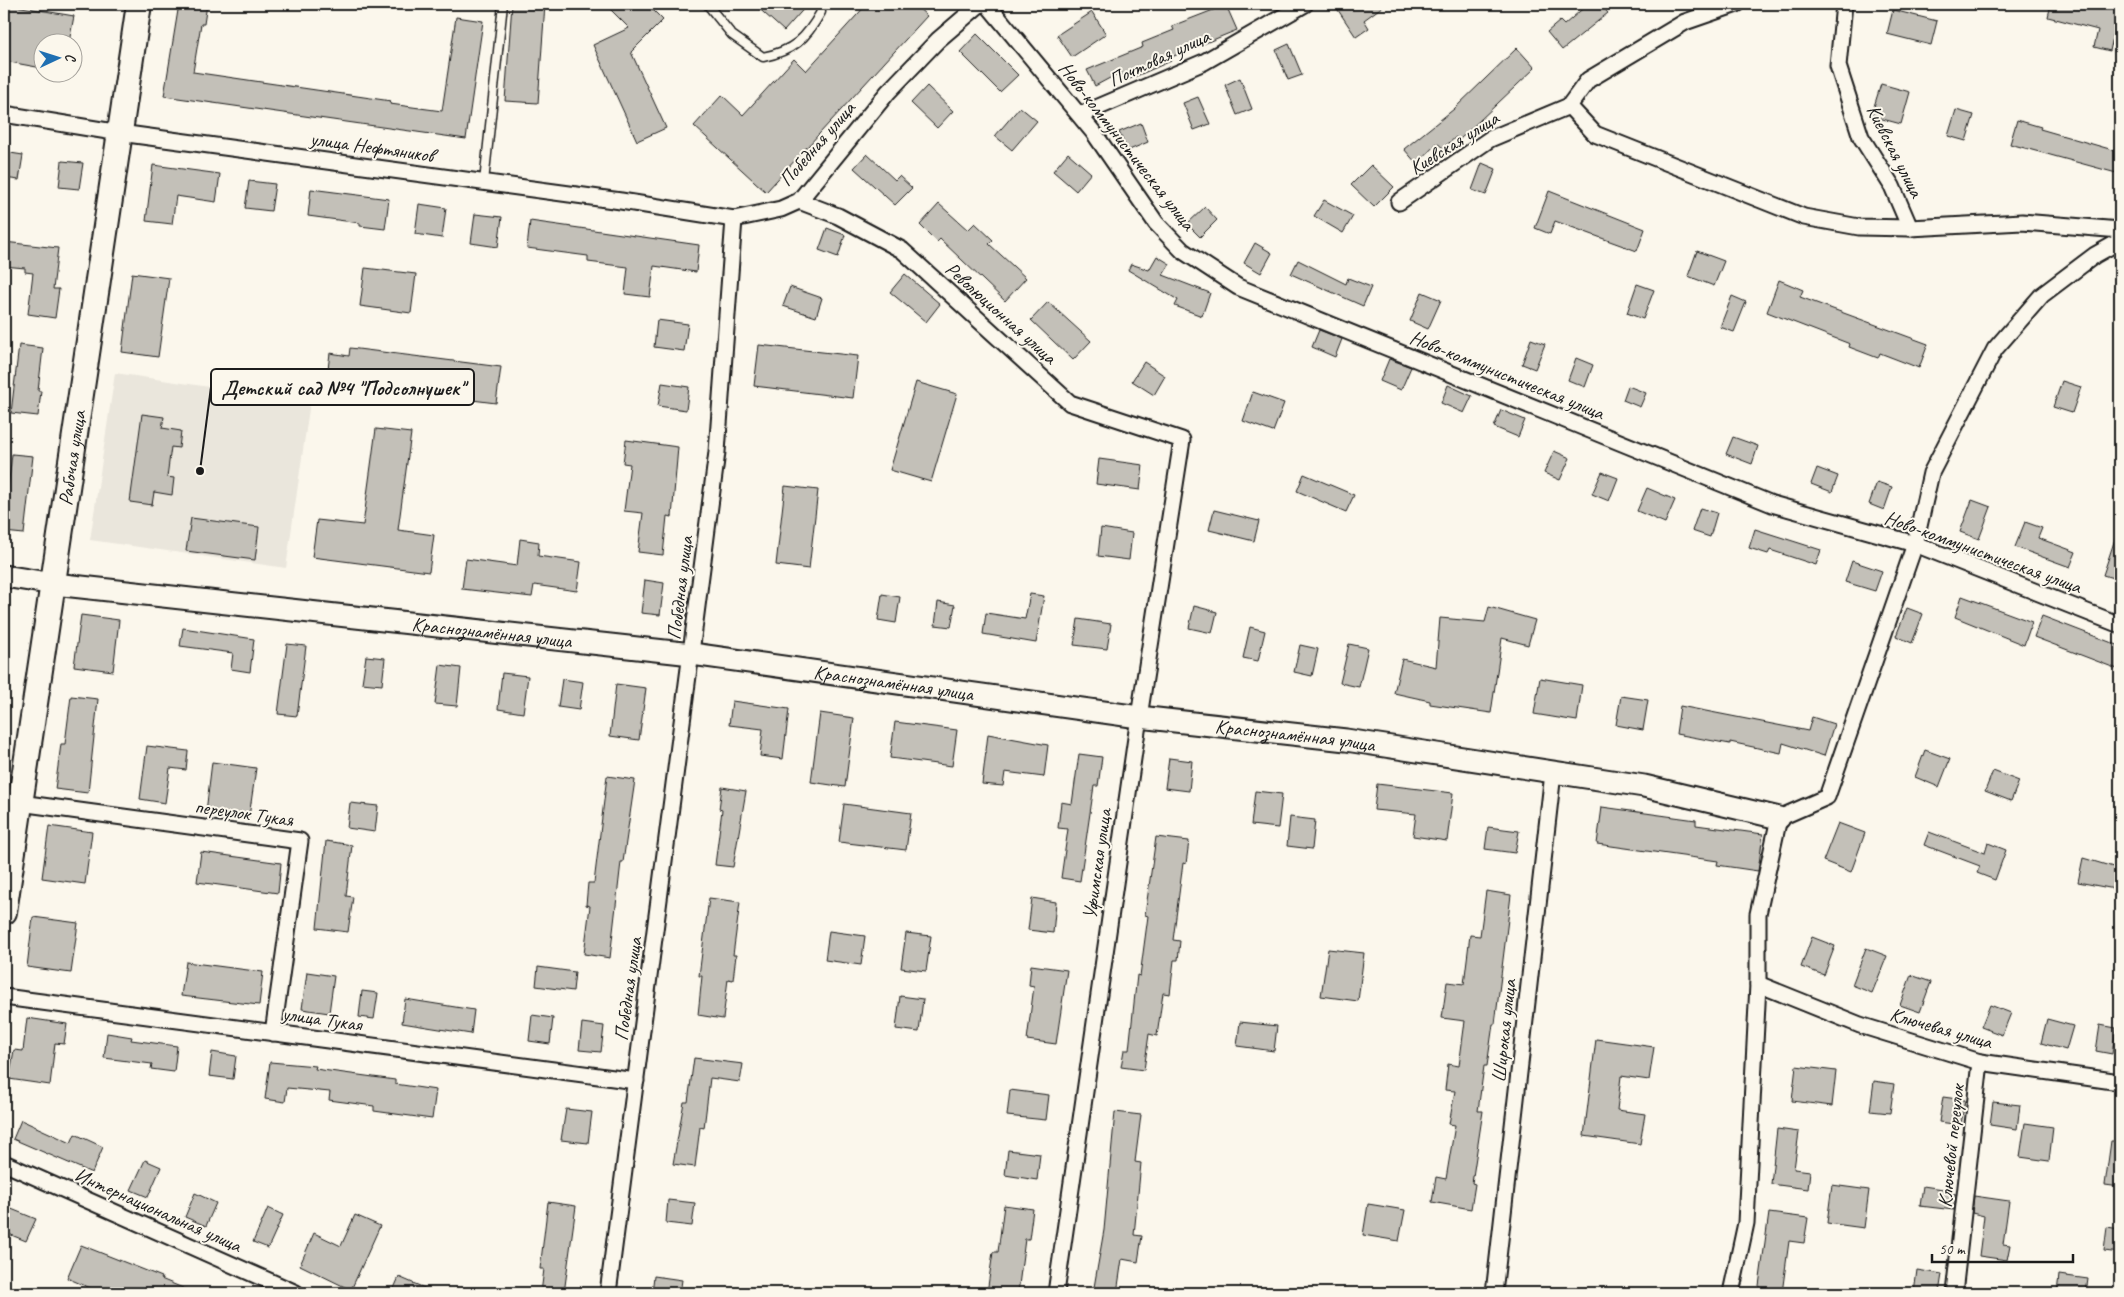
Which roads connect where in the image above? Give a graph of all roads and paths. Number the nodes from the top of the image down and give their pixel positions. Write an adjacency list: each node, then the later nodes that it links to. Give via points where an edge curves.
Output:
1 (140, 4): 13 (main road, Рабочая улица)
2 (503, 4): 14 (lane)
3 (707, 4): 4 (lane, via 732,35 763,57 783,53 800,42 821,12)
4 (819, 4)
5 (980, 4): 15 (street, Победная улица, via 938,40 888,92)
6 (987, 4): 12 (street, Ново-коммунистическая улица)
7 (1305, 4): 12 (street, Почтовая улица, via 1204,62)
8 (1737, 4): 10 (street, via 1685,22 1588,80)
9 (1844, 4): 18 (street, Киевская улица, via 1838,66 1861,136 1892,186)
10 (1569, 106): 16 (street, Киевская улица, via 1490,140); 18 (street, via 1595,134 1804,217 1859,227)
11 (4, 114): 13 (street, улица Нефтяников)
12 (1080, 115): 22 (street, Ново-коммунистическая улица, via 1156,223 1184,251 1238,288 1772,504)
13 (120, 133): 14 (street, улица Нефтяников); 24 (main road, Рабочая улица)
14 (484, 182): 17 (street, улица Нефтяников)
15 (799, 201): 17 (street, Победная улица, via 781,209); 21 (street, Революционная улица, via 838,216 902,250 1070,403)
16 (1398, 202)
17 (734, 219): 26 (street, Победная улица, via 717,452)
18 (1910, 228): 19 (street, via 2022,222)
19 (2120, 230)
20 (2120, 241): 22 (street, via 2042,294 1995,349 1931,472)
21 (1182, 440): 27 (street, Уфимская улица)
22 (1915, 544): 25 (street, Ново-коммунистическая улица); 30 (street, via 1827,797)
23 (4, 576): 24 (street, Краснознамённая улица)
24 (54, 584): 26 (street, Краснознамённая улица); 29 (main road, Рабочая улица)
25 (2120, 625)
26 (692, 654): 27 (street, Краснознамённая улица); 36 (street, Победная улица)
27 (1139, 717): 28 (street, Краснознамённая улица, via 1346,740); 41 (street, Уфимская улица)
28 (1553, 773): 30 (street, Краснознамённая улица, via 1644,786); 42 (street, Широкая улица)
29 (20, 803): 31 (main road, Рабочая улица); 34 (street, переулок Тукая, via 300,841)
30 (1779, 818): 32 (street, via 1758,914)
31 (4, 912)
32 (1758, 984): 35 (street, Ключевая улица, via 1860,1025); 43 (street, via 1746,1223)
33 (4, 997): 34 (street, улица Тукая)
34 (273, 1033): 36 (street, улица Тукая)
35 (1980, 1062): 37 (street, Ключевая улица); 44 (street, Ключевой переулок)
36 (636, 1081): 40 (street, Победная улица)
37 (2120, 1082)
38 (4, 1164): 39 (street, Интернациональная улица)
39 (296, 1293)
40 (608, 1293)
41 (1056, 1293)
42 (1494, 1293)
43 (1731, 1293)
44 (1954, 1293)

